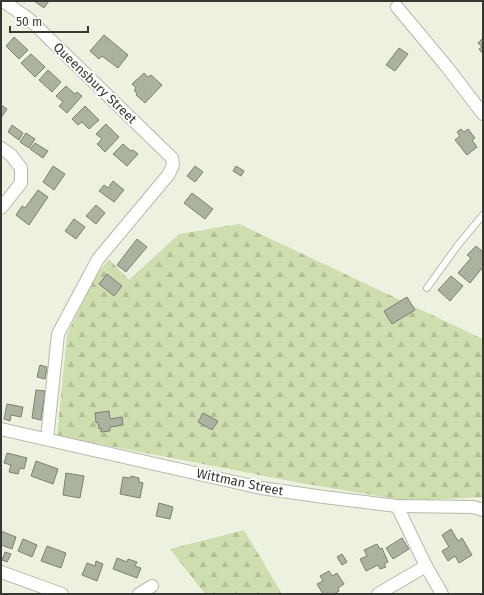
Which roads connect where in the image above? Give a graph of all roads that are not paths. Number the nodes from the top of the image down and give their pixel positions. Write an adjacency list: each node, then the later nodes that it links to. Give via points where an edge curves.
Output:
1 (3, 1): 9 (street, Queensbury Street, via 29,20 172,158 173,165 169,174 98,259 58,334)
2 (397, 7): 3 (street)
3 (483, 114)
4 (1, 148): 5 (street, via 11,155 21,168 21,183)
5 (1, 208)
6 (483, 215): 7 (lane)
7 (427, 288)
8 (1, 429): 9 (street, Wittman Street)
9 (47, 439): 10 (street, Wittman Street, via 261,488)
10 (397, 506): 11 (street, Wittman Street, via 473,507); 12 (street)
11 (483, 510)
12 (426, 566): 17 (street); 18 (street)
13 (1, 572): 15 (street)
14 (152, 586): 16 (street)
15 (62, 594)
16 (139, 594)
17 (378, 594)
18 (442, 594)

